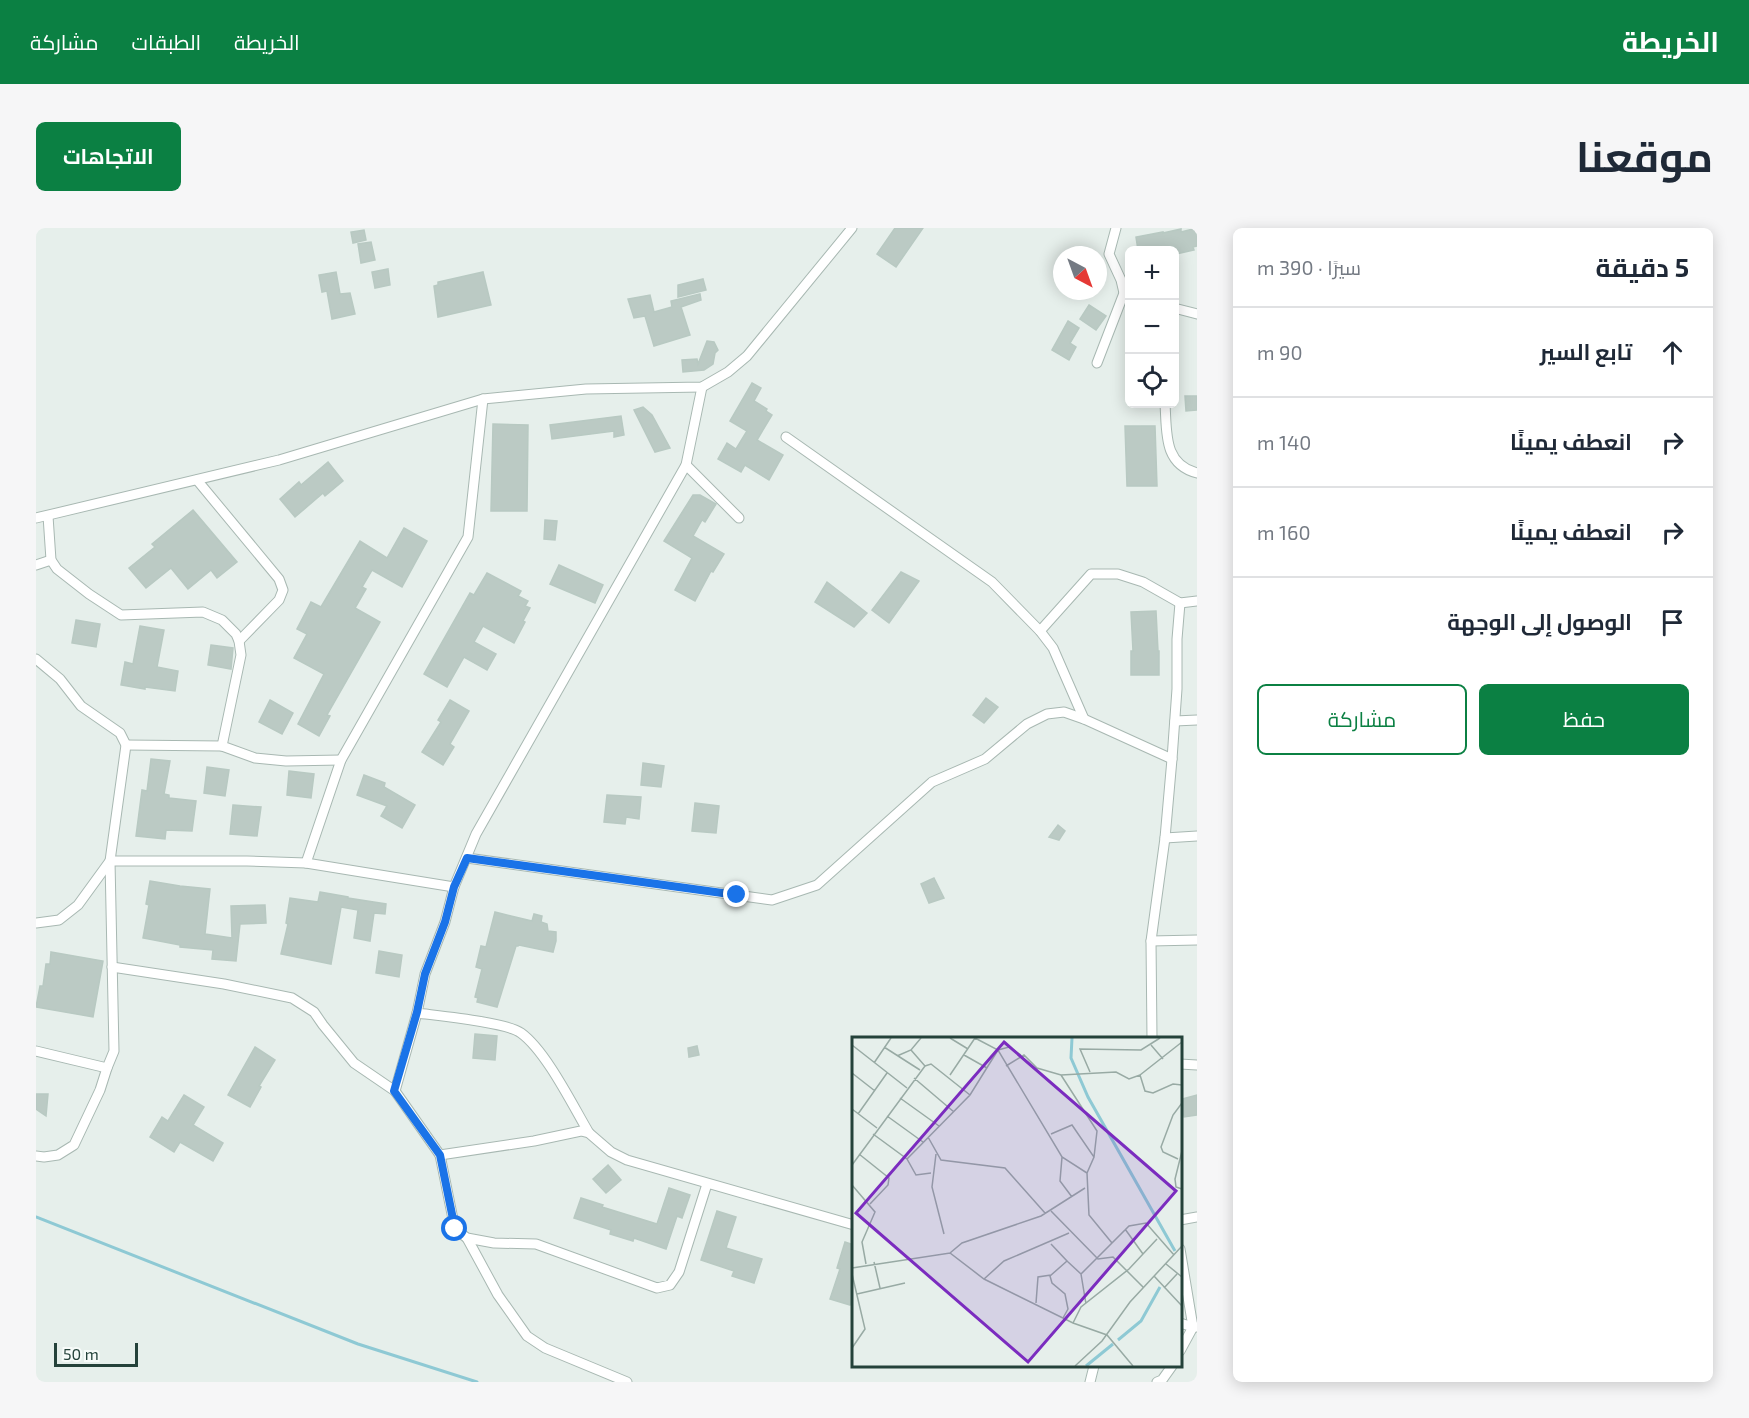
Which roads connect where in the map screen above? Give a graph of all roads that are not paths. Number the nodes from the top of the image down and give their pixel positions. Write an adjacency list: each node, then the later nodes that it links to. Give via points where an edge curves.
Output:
1 (852, 228): 8 (street, via 747,356)
2 (1116, 228): 3 (street, via 1109,254)
3 (1125, 290)
4 (1125, 299): 7 (street)
5 (1179, 309): 6 (street)
6 (1197, 314)
7 (1097, 363)
8 (702, 387): 9 (street, via 586,389); 12 (street)
9 (483, 399): 14 (street, via 279,460); 31 (street, via 468,537)
10 (1165, 408): 13 (street, via 1167,443 1176,460 1187,470)
11 (786, 437): 22 (street, via 992,582)
12 (686, 465): 17 (street); 34 (street, via 476,834)
13 (1197, 472)
14 (197, 480): 15 (street); 23 (street, via 279,579 283,590 279,600)
15 (48, 516): 16 (street); 18 (street)
16 (36, 518)
17 (739, 518)
18 (51, 560): 19 (street); 23 (street, via 57,569 121,615 203,612 222,620)
19 (36, 565)
20 (1197, 601): 21 (street)
21 (1180, 603): 22 (street, via 1135,579 1091,573); 27 (street)
22 (1040, 631): 25 (street, via 1053,648)
23 (240, 641): 29 (street, via 241,655)
24 (36, 659): 28 (street, via 60,678 81,706 120,733)
25 (1084, 719): 30 (street); 34 (street, via 1064,712 1047,714 1027,724 985,759 932,782 817,885 772,900)
26 (1197, 720): 27 (street)
27 (1175, 722): 30 (street)
28 (126, 745): 29 (street); 35 (street)
29 (222, 746): 31 (street, via 255,758)
30 (1172, 759): 33 (street)
31 (340, 760): 36 (street)
32 (1197, 836): 33 (street)
33 (1165, 838): 40 (street)
34 (467, 858): 37 (street)
35 (110, 861): 36 (street); 38 (street, via 78,905 59,920); 41 (street)
36 (306, 863): 37 (street)
37 (454, 887): 42 (street, via 425,974)
38 (36, 923)
39 (1197, 940): 40 (street)
40 (1151, 941): 43 (street)
41 (112, 968): 47 (street, via 114,1051); 48 (street, via 292,998 315,1012 354,1063)
42 (417, 1012): 48 (street); 49 (street, via 520,1032 541,1055)
43 (1152, 1037)
44 (36, 1051): 47 (street)
45 (1182, 1064): 46 (street)
46 (1197, 1065)
47 (106, 1068): 51 (street, via 74,1145 58,1155)
48 (394, 1091): 50 (street)
49 (589, 1133): 50 (street, via 581,1131); 52 (street, via 627,1160)
50 (440, 1155): 56 (street, via 455,1229)
51 (36, 1156)
52 (707, 1184): 55 (street); 56 (street, via 679,1272 670,1285 657,1288 536,1244)
53 (1197, 1217): 54 (street)
54 (1182, 1220)
55 (852, 1224)
56 (467, 1238): 62 (street, via 498,1295 527,1336 544,1348)
57 (1182, 1259): 58 (street)
58 (1195, 1327): 59 (street)
59 (1182, 1348)
60 (1094, 1367): 63 (street)
61 (1171, 1367): 64 (street)
62 (627, 1382)
63 (1090, 1382)
64 (1158, 1382)

